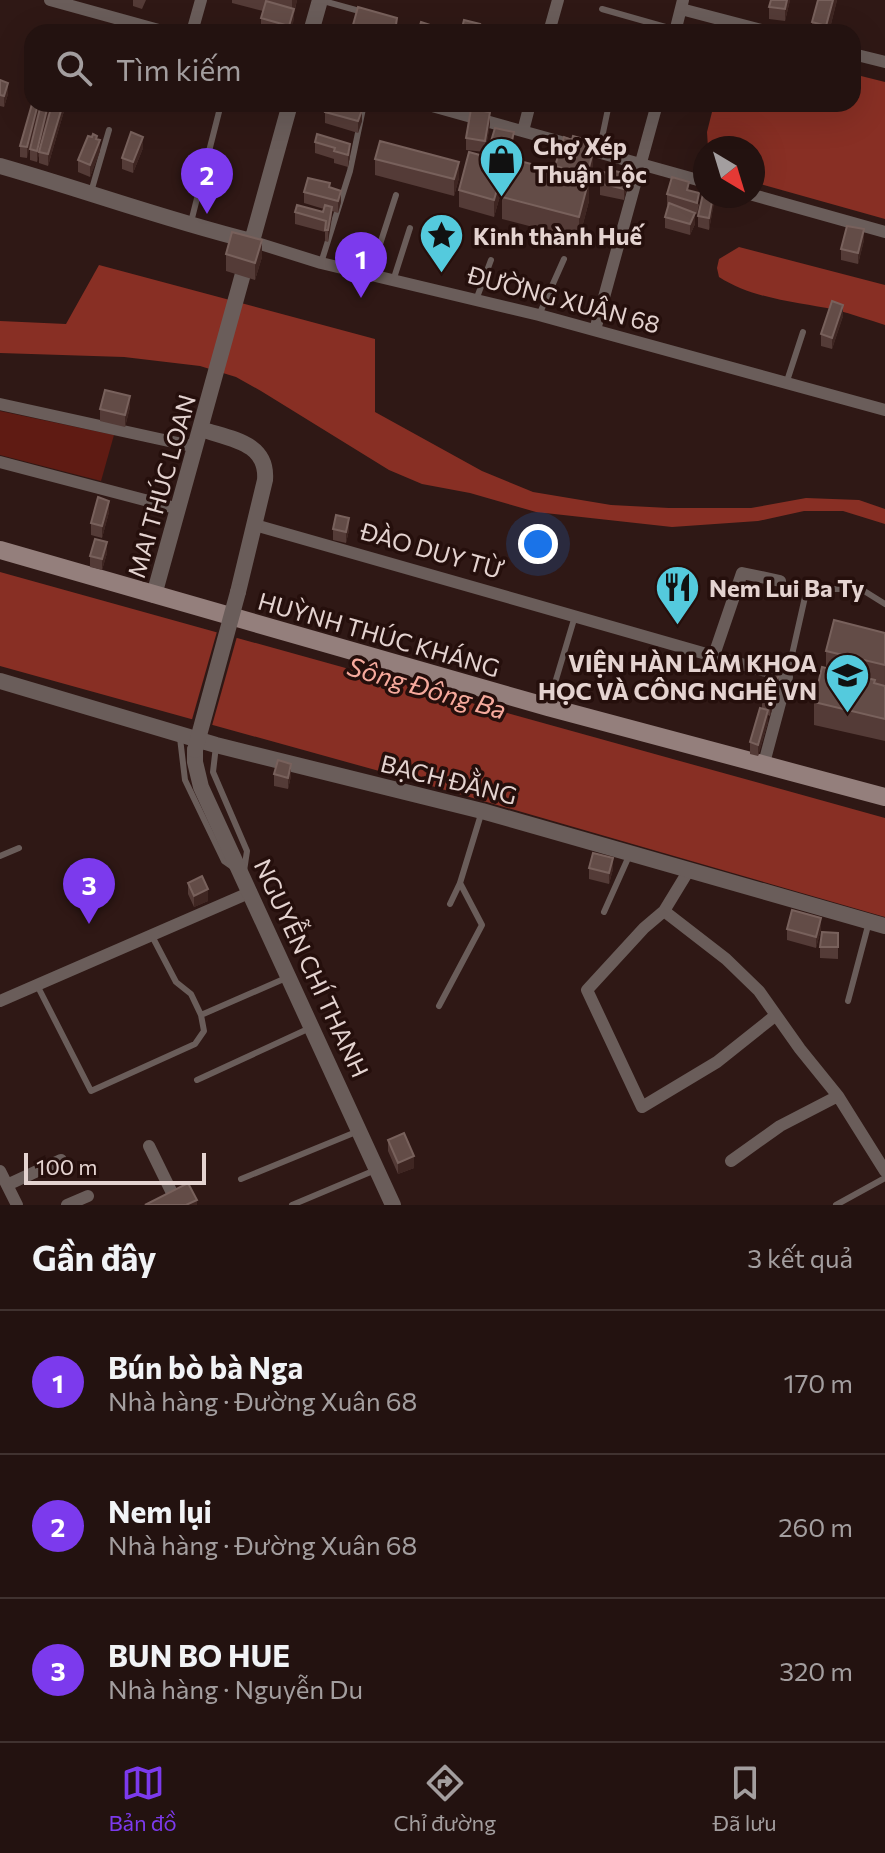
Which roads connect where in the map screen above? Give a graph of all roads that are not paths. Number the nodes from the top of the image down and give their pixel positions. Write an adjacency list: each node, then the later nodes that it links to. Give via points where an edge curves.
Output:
1 (50, 0): 5 (street)
2 (201, 0): 10 (street)
3 (320, 0): 8 (lane); 11 (street)
4 (558, 0): 12 (street)
5 (84, 4): 9 (street)
6 (682, 4): 14 (street); 15 (street)
7 (602, 9): 13 (lane)
8 (372, 15)
9 (143, 24)
10 (194, 24)
11 (313, 24)
12 (551, 24)
13 (652, 24)
14 (678, 24)
15 (744, 24)
16 (861, 56): 17 (street)
17 (885, 62)
18 (219, 112): 34 (lane)
19 (288, 112): 37 (street)
20 (362, 112): 40 (lane)
21 (454, 112): 26 (street)
22 (528, 112): 26 (street)
23 (607, 112): 27 (lane)
24 (655, 112): 28 (street)
25 (109, 130): 31 (lane)
26 (523, 131): 27 (street)
27 (599, 152): 28 (street)
28 (642, 164): 30 (street); 45 (street)
29 (0, 166): 31 (street, ĐƯỜNG XUÂN 68)
30 (693, 179)
31 (91, 193): 34 (street, ĐƯỜNG XUÂN 68)
32 (396, 195): 41 (lane)
33 (765, 198): 36 (street)
34 (190, 226): 37 (street, ĐƯỜNG XUÂN 68)
35 (410, 228): 42 (lane)
36 (885, 232)
37 (251, 241): 40 (street, ĐƯỜNG XUÂN 68); 50 (street, MAI THÚC LOAN)
38 (564, 259): 44 (lane)
39 (491, 260): 43 (lane)
40 (321, 263): 41 (street, ĐƯỜNG XUÂN 68)
41 (370, 275): 42 (street, ĐƯỜNG XUÂN 68)
42 (393, 281): 43 (street, ĐƯỜNG XUÂN 68)
43 (476, 300): 44 (street, ĐƯỜNG XUÂN 68)
44 (539, 315): 45 (street, ĐƯỜNG XUÂN 68)
45 (595, 330): 47 (street, ĐƯỜNG XUÂN 68)
46 (803, 332): 47 (lane)
47 (786, 384): 49 (street, ĐƯỜNG XUÂN 68)
48 (0, 404): 51 (street)
49 (885, 410)
50 (201, 429): 51 (street, MAI THÚC LOAN); 54 (street, via 259,452 265,480)
51 (196, 447): 53 (street, MAI THÚC LOAN)
52 (0, 462): 53 (street)
53 (179, 509): 57 (street, MAI THÚC LOAN)
54 (255, 525): 59 (street, ĐÀO DUY TỪ); 73 (street, NGUYỄN CHÍ THANH, bridge, via 195,750 201,787)
55 (0, 550): 57 (main road, HUỲNH THÚC KHÁNG)
56 (780, 581): 60 (street, via 742,573)
57 (154, 595): 63 (main road, HUỲNH THÚC KHÁNG)
58 (885, 604): 61 (lane, via 861,589 811,589)
59 (575, 616): 60 (street, ĐÀO DUY TỪ); 63 (lane)
60 (714, 655): 61 (street, ĐÀO DUY TỪ)
61 (787, 677): 66 (street)
62 (0, 681): 64 (street, BẠCH ĐẰNG)
63 (548, 707): 66 (main road, HUỲNH THÚC KHÁNG)
64 (179, 734): 65 (street, BẠCH ĐẰNG); 73 (lane, via 185,780 224,861)
65 (216, 745): 68 (street, BẠCH ĐẰNG); 73 (lane, via 213,772 247,851)
66 (764, 763): 67 (main road, HUỲNH THÚC KHÁNG)
67 (885, 797)
68 (482, 811): 70 (street, BẠCH ĐẰNG); 74 (lane)
69 (19, 848): 71 (lane)
70 (631, 852): 72 (street, BẠCH ĐẰNG); 78 (lane)
71 (0, 856)
72 (689, 870): 77 (street); 79 (street, BẠCH ĐẰNG)
73 (243, 874): 75 (street, NGUYỄN CHÍ THANH)
74 (460, 883): 76 (lane); 85 (lane, via 482,925)
75 (251, 892): 80 (street); 81 (street, NGUYỄN CHÍ THANH)
76 (450, 904)
77 (664, 911): 87 (street, via 726,959); 87 (street, via 587,990 642,1107 717,1062)
78 (604, 912)
79 (877, 924): 84 (lane)
80 (151, 935): 82 (street); 86 (lane)
81 (290, 977): 86 (lane); 88 (street, NGUYỄN CHÍ THANH)
82 (37, 985): 83 (street); 86 (lane, via 91,1091 195,1044 204,1031)
83 (0, 1001)
84 (848, 1001)
85 (439, 1006)
86 (201, 1015)
87 (776, 1015): 90 (street)
88 (312, 1026): 89 (lane); 91 (street, NGUYỄN CHÍ THANH)
89 (197, 1080)
90 (838, 1096): 94 (street, via 780,1126); 97 (street)
91 (360, 1131): 95 (street, NGUYỄN CHÍ THANH); 99 (lane)
92 (149, 1146): 104 (street, via 175,1199)
93 (61, 1160): 100 (street)
94 (731, 1161)
95 (377, 1169): 105 (lane); 106 (street, NGUYỄN CHÍ THANH)
96 (0, 1171): 100 (street)
97 (885, 1171)
98 (885, 1178): 107 (lane)
99 (241, 1179)
100 (7, 1185): 102 (street)
101 (88, 1196): 103 (street)
102 (17, 1205)
103 (67, 1205)
104 (170, 1205)
105 (292, 1205)
106 (393, 1205)
107 (836, 1205)

